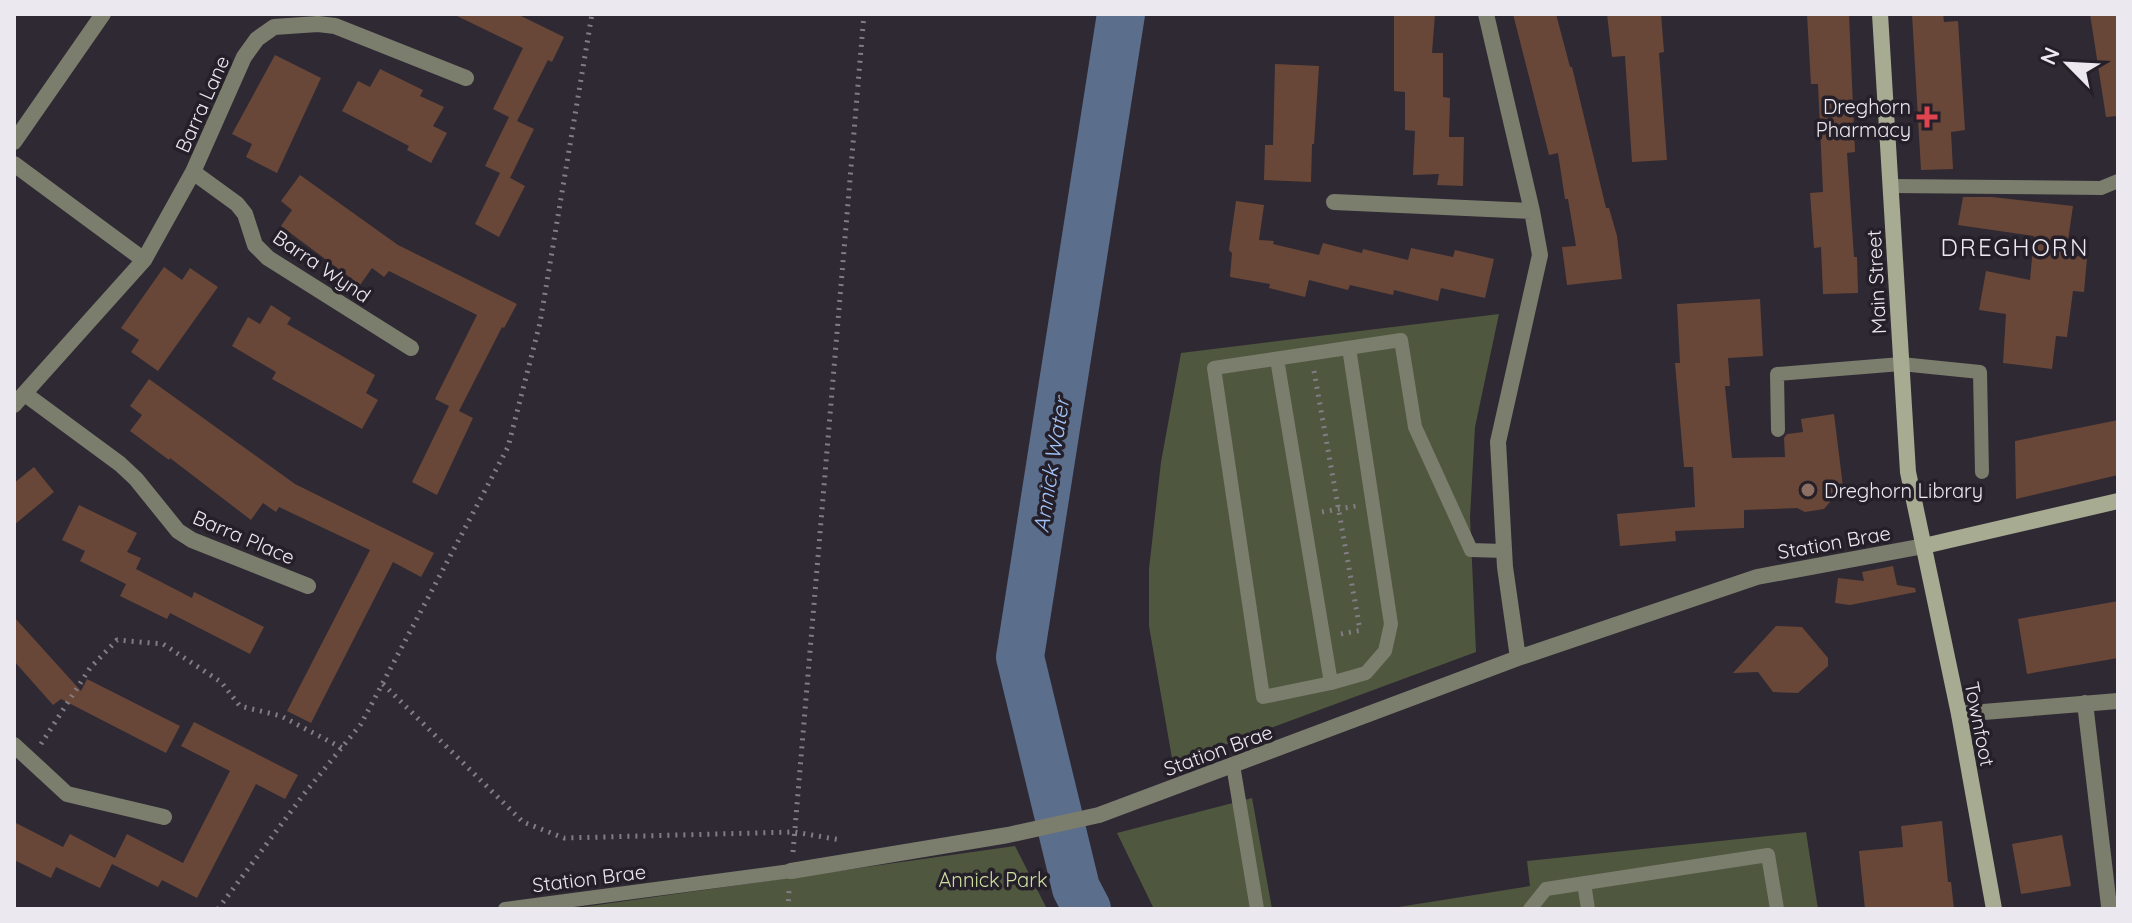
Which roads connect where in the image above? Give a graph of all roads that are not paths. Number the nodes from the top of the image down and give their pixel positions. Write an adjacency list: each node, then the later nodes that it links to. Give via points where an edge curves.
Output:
1 (103, 14): 5 (street)
2 (1486, 14): 11 (street)
3 (1880, 14): 9 (main road, Main Street)
4 (466, 78): 7 (street, Barra Lane, via 335,26 274,27 244,57)
5 (14, 142)
6 (14, 164): 12 (street)
7 (193, 172): 12 (street, Barra Lane); 13 (street, Barra Wynd, via 237,204 255,245 268,258)
8 (2118, 181): 9 (lane, via 2101,188)
9 (1890, 186): 16 (main road, Main Street)
10 (1334, 202): 11 (street)
11 (1532, 211): 22 (street, via 1540,255 1498,442)
12 (144, 260): 17 (street, Barra Lane)
13 (411, 348)
14 (1349, 348): 15 (lane); 22 (lane, via 1401,340 1415,427 1471,550); 25 (lane, via 1391,624 1385,651 1366,673)
15 (1277, 359): 25 (lane); 25 (lane, via 1214,368 1263,697)
16 (1901, 364): 18 (lane, via 1777,374); 19 (lane, via 1980,372); 21 (main road, Main Street, via 1908,472)
17 (20, 400): 23 (street, Barra Place, via 120,464 178,531)
18 (1778, 430)
19 (1982, 472)
20 (2118, 501): 21 (main road)
21 (1924, 546): 24 (street, Station Brae, via 1757,577); 28 (main road, Townfoot)
22 (1504, 551): 24 (street)
23 (308, 586)
24 (1518, 658): 30 (street, Station Brae)
25 (1331, 683)
26 (2118, 701): 27 (street)
27 (2085, 703): 28 (street); 34 (street)
28 (1959, 714): 40 (main road, Townfoot)
29 (14, 745): 31 (street, via 67,794)
30 (1233, 765): 32 (street, Station Brae, via 1099,815); 36 (lane)
31 (164, 817)
32 (791, 871): 35 (lane, Station Brae)
33 (1584, 883): 37 (lane, via 1546,889); 38 (lane); 39 (lane, via 1768,855)
34 (2109, 906)
35 (505, 909)
36 (1257, 909)
37 (1530, 909)
38 (1588, 909)
39 (1777, 909)
40 (1994, 909)

